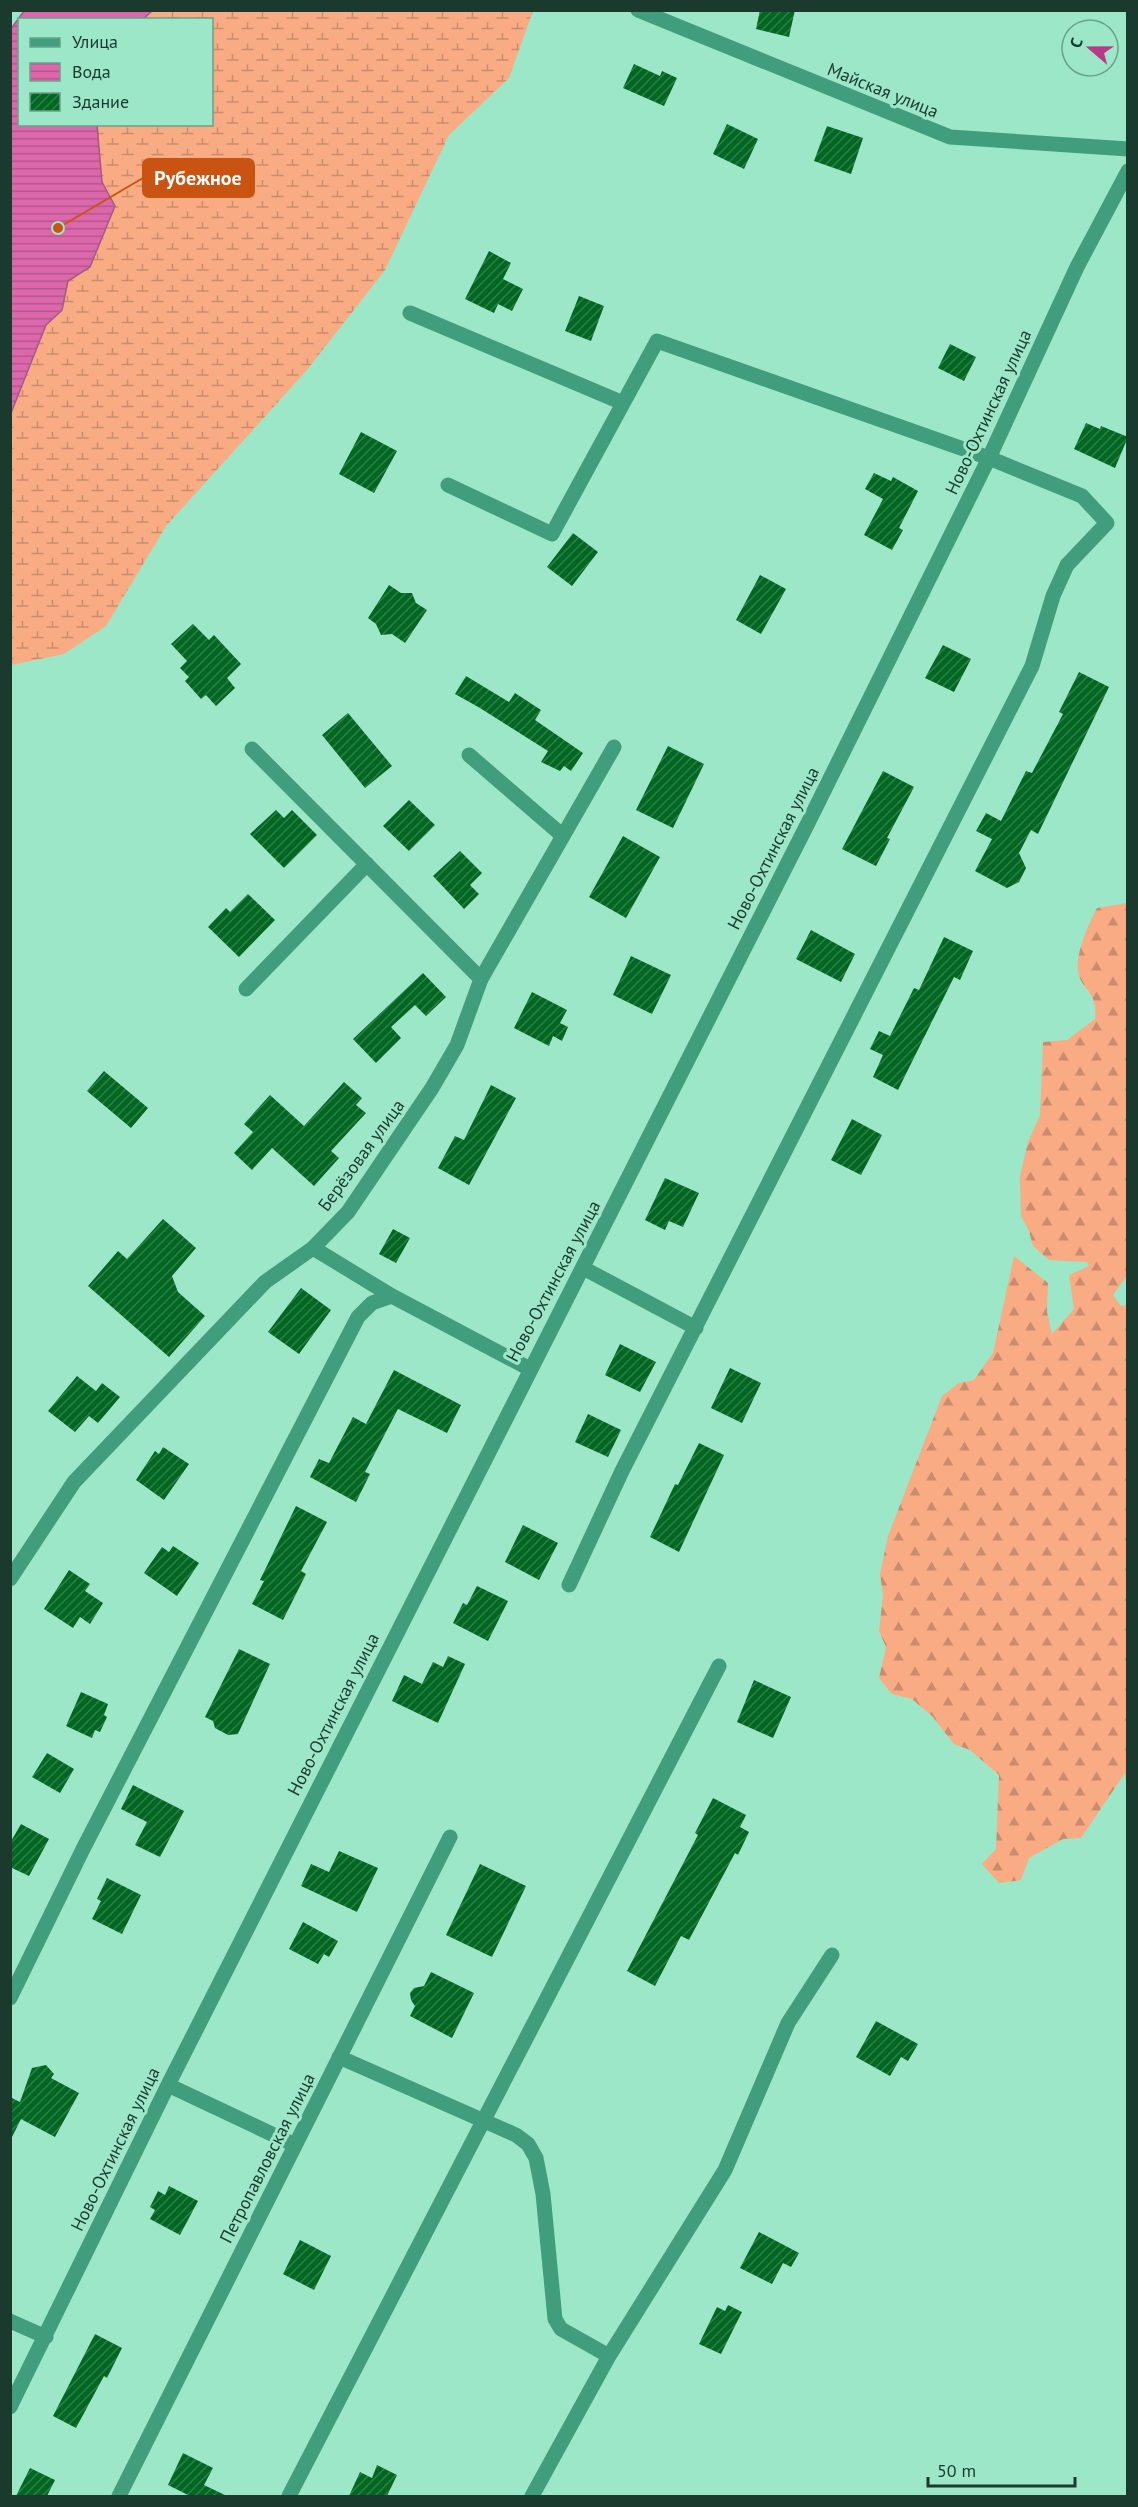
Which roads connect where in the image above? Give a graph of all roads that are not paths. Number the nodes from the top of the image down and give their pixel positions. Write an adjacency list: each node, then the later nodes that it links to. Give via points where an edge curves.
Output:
1 (638, 10): 2 (street, Майская улица, via 950,137)
2 (1128, 150)
3 (1128, 171): 6 (street, Ново-Охтинская улица, via 1077,267)
4 (410, 314): 5 (street)
5 (623, 403): 6 (street, via 657,341); 7 (street, via 552,534)
6 (989, 458): 16 (street, Ново-Охтинская улица); 18 (street, via 1082,496 1107,524 1067,565 1053,596 1032,666)
7 (448, 485)
8 (614, 747): 11 (street, Берёзовая улица)
9 (252, 749): 12 (street)
10 (469, 755): 11 (street)
11 (563, 836): 13 (street, Берёзовая улица)
12 (367, 864): 13 (street); 14 (street)
13 (481, 979): 15 (street, Берёзовая улица, via 457,1045 432,1088 348,1212)
14 (246, 989)
15 (313, 1248): 17 (street); 20 (street, Берёзовая улица, via 265,1282 74,1482)
16 (583, 1268): 18 (street); 19 (street, Ново-Охтинская улица)
17 (393, 1296): 19 (street); 25 (street, via 372,1303 358,1317 82,1848)
18 (696, 1328): 21 (street)
19 (530, 1369): 27 (street, Ново-Охтинская улица)
20 (10, 1579)
21 (569, 1585)
22 (720, 1666): 28 (street)
23 (450, 1837): 26 (street, Петропавловская улица)
24 (832, 1955): 32 (street, via 788,2023 725,2170)
25 (10, 1998)
26 (339, 2057): 28 (street); 29 (street, Петропавловская улица)
27 (168, 2085): 29 (street); 31 (street, Ново-Охтинская улица)
28 (484, 2121): 32 (street, via 516,2135 528,2144 536,2158 555,2319 561,2329); 35 (street)
29 (295, 2145): 34 (street, Петропавловская улица)
30 (10, 2321): 31 (street)
31 (46, 2337): 33 (street, Ново-Охтинская улица)
32 (609, 2356): 36 (street)
33 (10, 2407)
34 (119, 2496)
35 (290, 2496)
36 (532, 2496)

